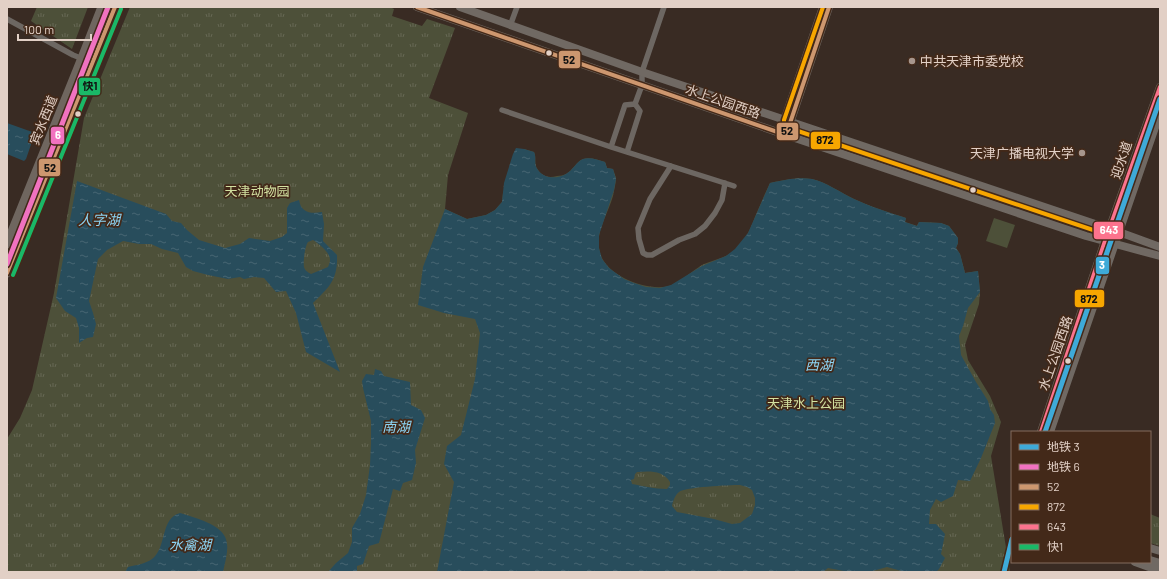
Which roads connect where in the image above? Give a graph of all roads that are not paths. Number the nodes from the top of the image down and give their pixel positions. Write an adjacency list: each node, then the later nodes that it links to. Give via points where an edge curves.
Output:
1 (102, 7): 11 (main road, 宾水西道)
2 (115, 7): 12 (main road, 宾水西道)
3 (417, 7): 14 (main road, 水上公园西路)
4 (460, 7): 10 (main road, 水上公园西路)
5 (517, 7): 10 (street)
6 (664, 7): 13 (street)
7 (823, 7): 19 (main road)
8 (829, 7): 19 (main road)
9 (7, 19): 11 (street)
10 (510, 26): 13 (main road, 水上公园西路)
11 (82, 58): 12 (street); 30 (main road, 宾水西道)
12 (93, 63): 33 (main road, 宾水西道)
13 (642, 72): 14 (street); 19 (main road, 水上公园西路)
14 (642, 85): 16 (street); 20 (main road, 水上公园西路)
15 (1160, 87): 26 (main road, 迎水道)
16 (635, 104): 21 (street, via 625,106); 22 (street, via 640,111)
17 (502, 110): 21 (street)
18 (1160, 113): 27 (main road, 迎水道)
19 (787, 121): 20 (main road); 26 (main road, 水上公园西路)
20 (783, 134): 28 (main road, 水上公园西路)
21 (611, 147): 22 (street)
22 (627, 152): 23 (street)
23 (671, 166): 24 (street); 24 (street, via 650,198 638,228 639,239 647,255 652,255 695,234 705,226 716,213 722,200)
24 (725, 183): 25 (street)
25 (734, 186)
26 (1110, 230): 27 (main road, 水上公园西路); 28 (main road, 迎水道)
27 (1119, 232): 29 (main road, 水上公园西路); 31 (main road)
28 (1105, 242): 29 (main road); 34 (main road, 水上公园西路)
29 (1114, 243): 32 (main road); 35 (main road, 水上公园西路)
30 (7, 244)
31 (1160, 247)
32 (1160, 256)
33 (7, 273)
34 (1041, 431)
35 (1050, 431)
36 (1138, 563): 37 (main road)
37 (1160, 571)

